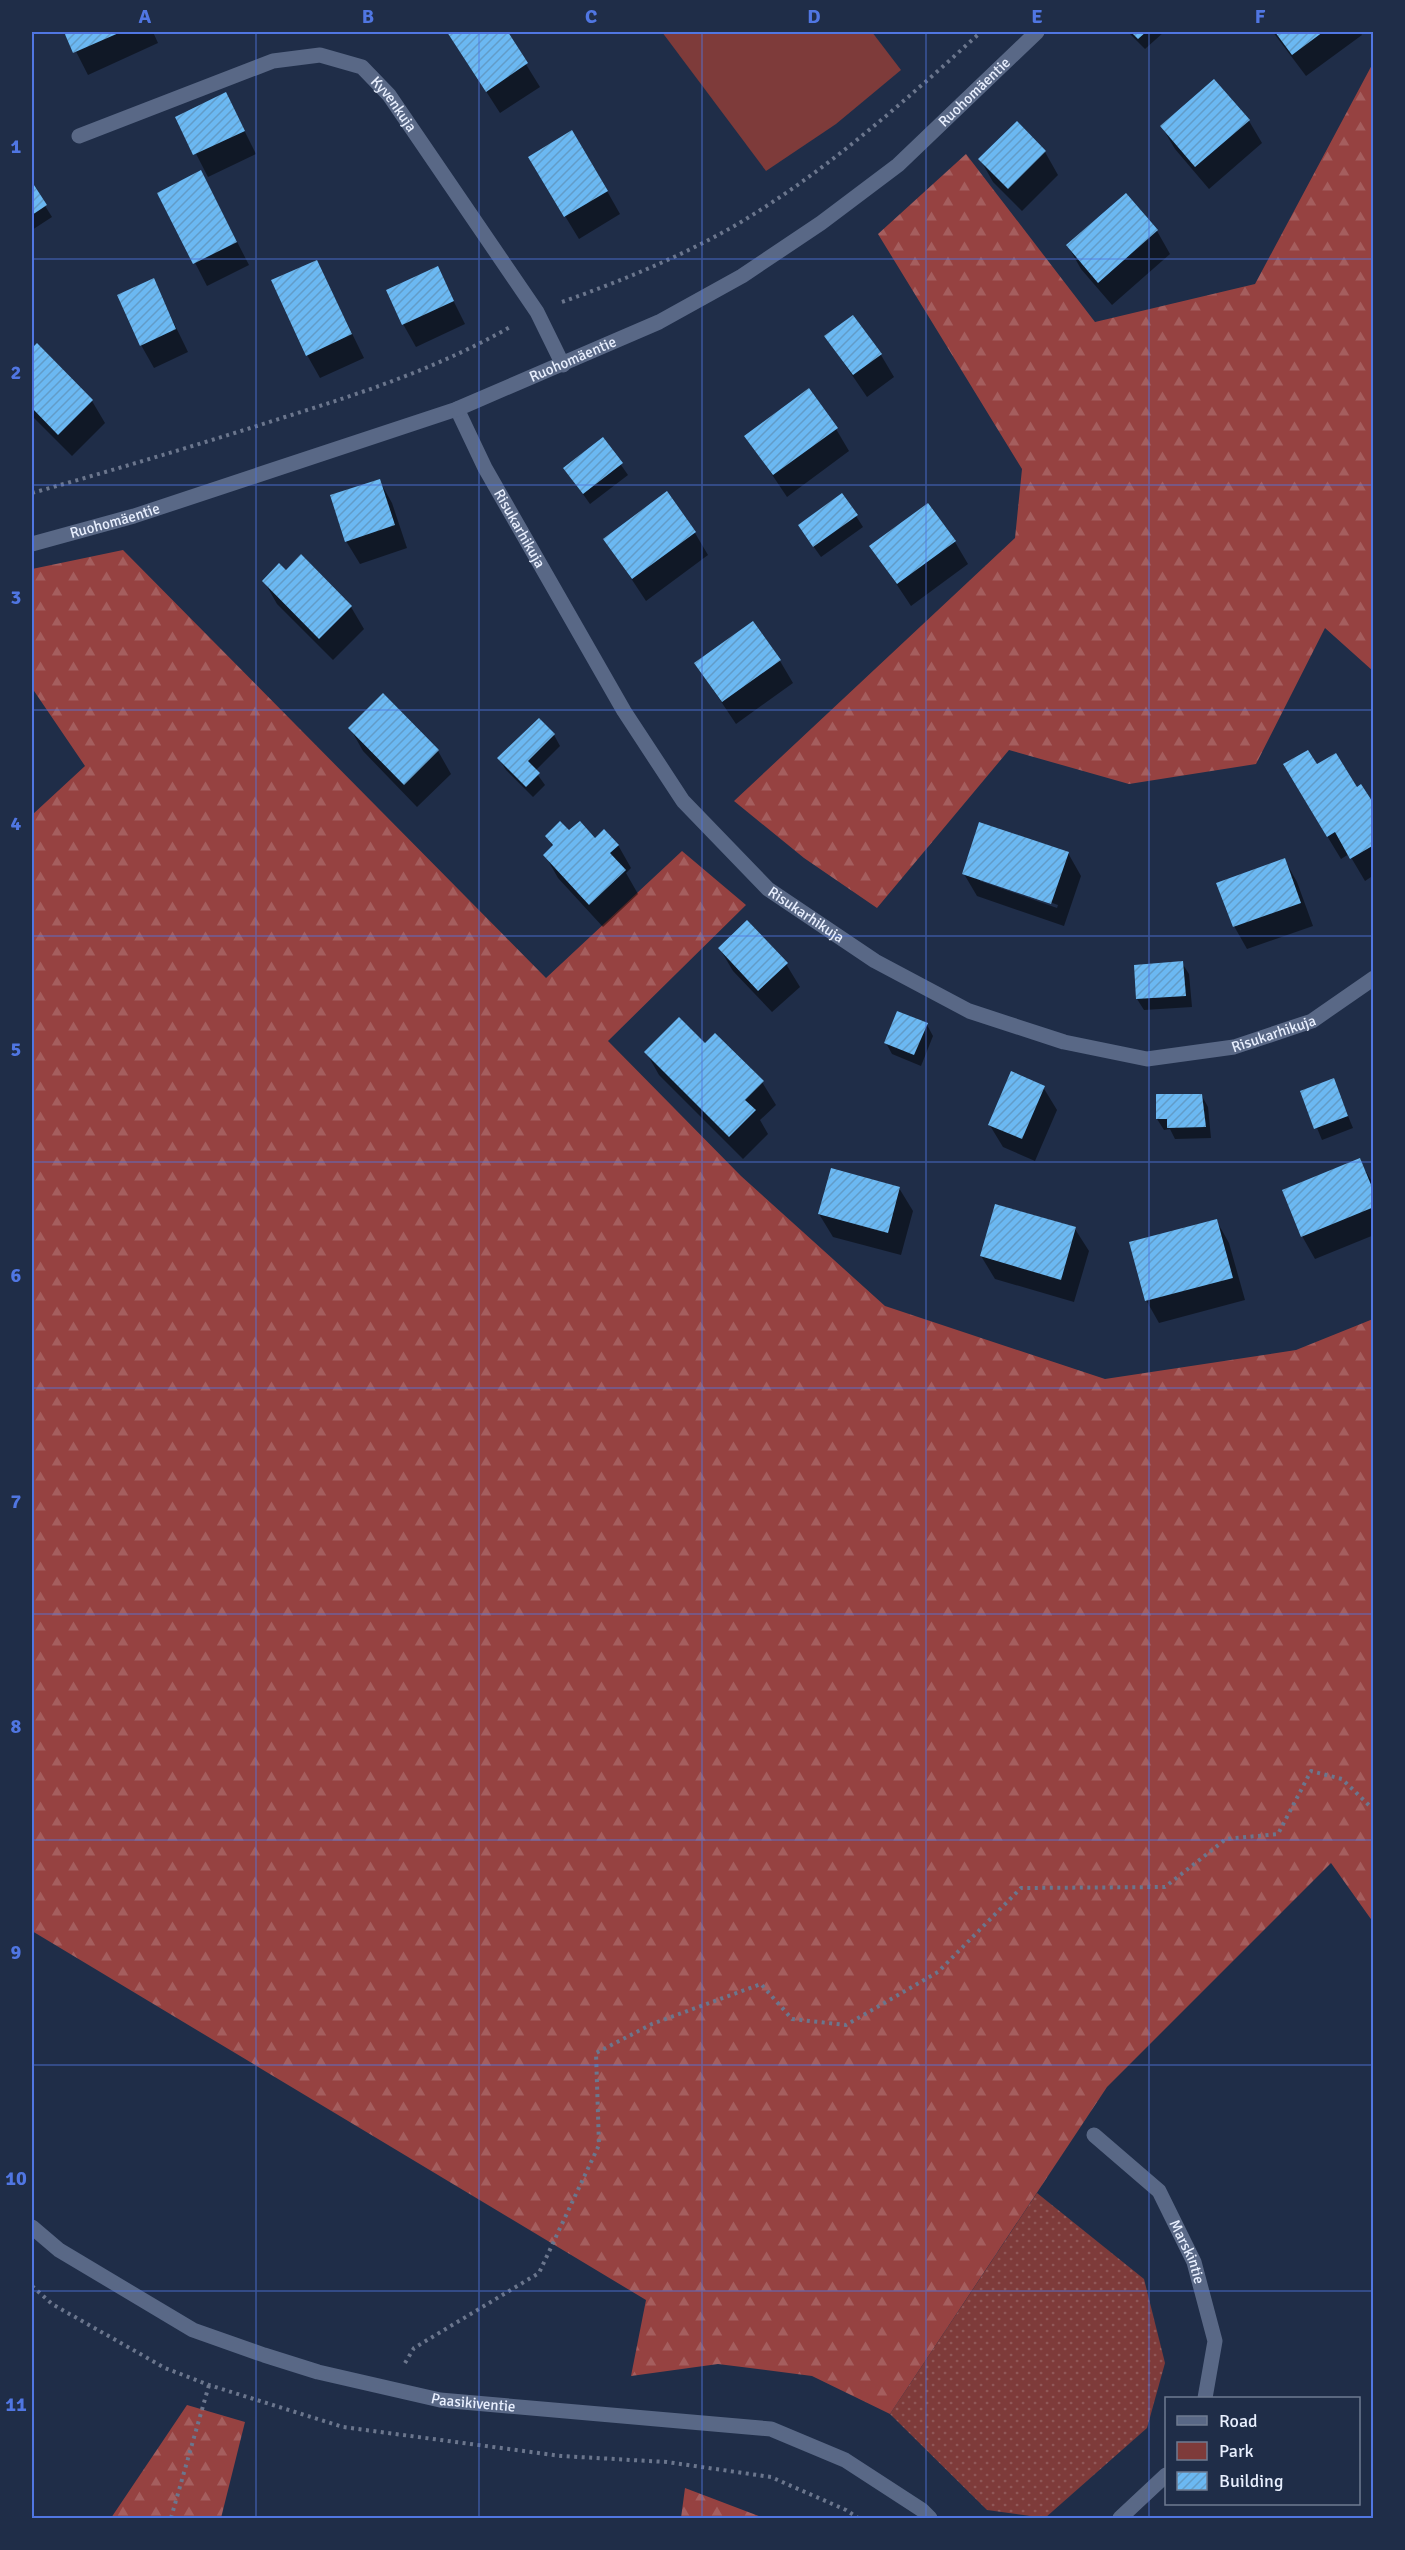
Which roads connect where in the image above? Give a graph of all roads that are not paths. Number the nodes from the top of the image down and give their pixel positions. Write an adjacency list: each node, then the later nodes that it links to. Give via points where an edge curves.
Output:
1 (1037, 32): 3 (street, Ruohomäentie, via 898,165 821,223 742,276 659,322)
2 (79, 136): 3 (street, Kyvenkuja, via 273,61 320,55 362,67 389,95 537,312)
3 (563, 365): 4 (street, Ruohomäentie)
4 (457, 409): 5 (street, Ruohomäentie, via 134,516); 6 (street, Risukarhikuja, via 485,468 618,701 683,801 768,889 875,961 969,1011 1064,1042 1147,1059 1234,1047 1312,1021)
5 (32, 544)
6 (1374, 978)
7 (1094, 2135): 9 (street, Marskintie, via 1159,2191 1194,2262 1215,2341)
8 (32, 2227): 11 (street, Paasikiventie, via 59,2250 193,2330 318,2372 440,2400 771,2429 845,2460)
9 (1205, 2397)
10 (1165, 2477): 12 (street)
11 (930, 2518)
12 (1120, 2518)

